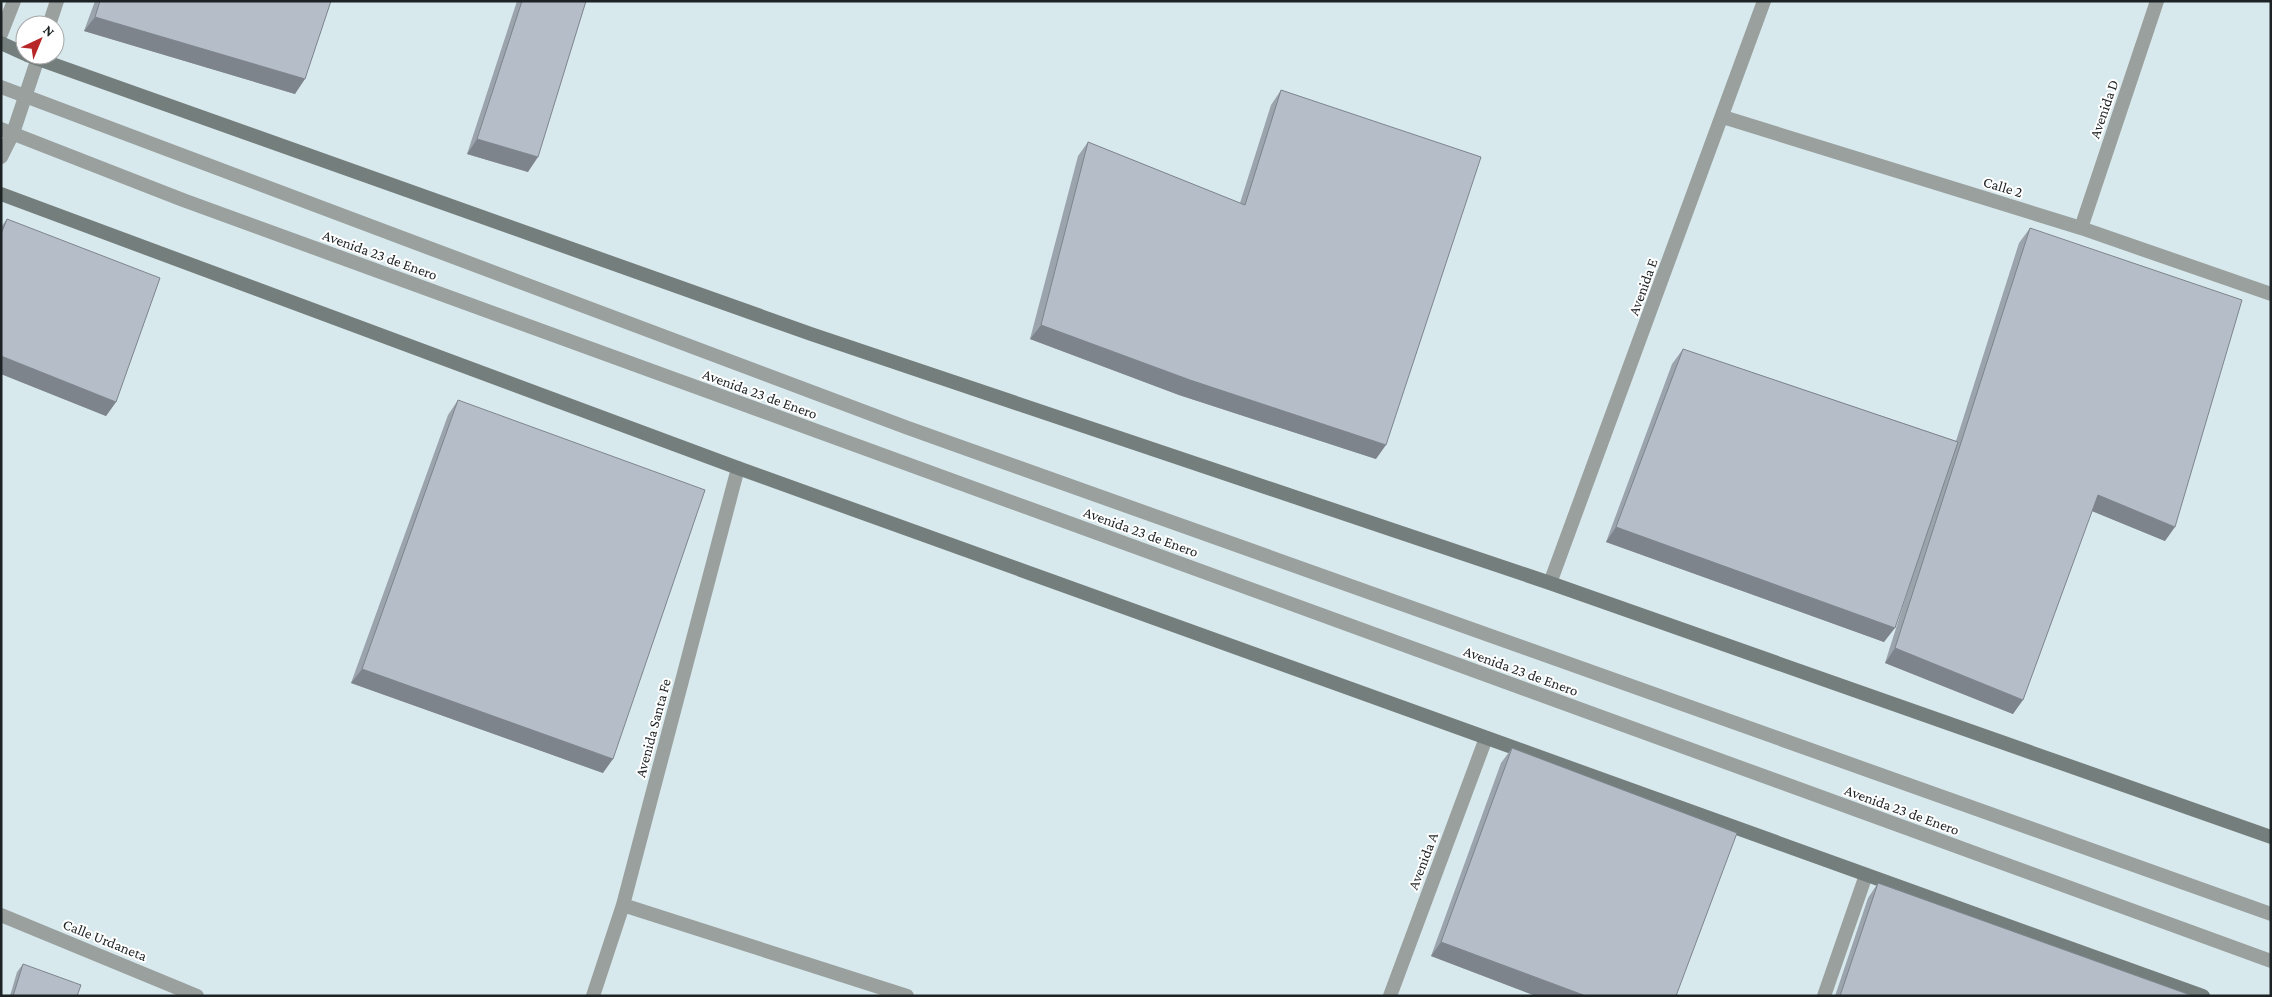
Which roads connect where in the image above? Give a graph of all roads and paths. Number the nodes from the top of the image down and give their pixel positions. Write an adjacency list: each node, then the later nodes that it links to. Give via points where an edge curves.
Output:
1 (14, 1): 6 (street)
2 (57, 1): 5 (street)
3 (1764, 1): 13 (street, Avenida E)
4 (2158, 1): 17 (street, Avenida D)
5 (52, 15)
6 (1, 34)
7 (1, 42): 8 (main road)
8 (15, 48)
9 (30, 65): 12 (street)
10 (57, 65): 20 (main road, via 811,334)
11 (1, 87): 12 (street, Avenida 23 de Enero)
12 (25, 95): 14 (street); 25 (street, Avenida 23 de Enero, via 908,428)
13 (1723, 117): 17 (street, Calle 2); 20 (street, Avenida E)
14 (7, 131): 15 (street); 27 (street, Avenida 23 de Enero, via 183,200)
15 (1, 157)
16 (1, 194): 19 (main road)
17 (2081, 228): 18 (street, Calle 2)
18 (2271, 294)
19 (738, 468): 21 (main road); 24 (street, Avenida Santa Fe)
20 (1550, 583): 22 (main road)
21 (1486, 738): 23 (main road); 31 (street, Avenida A)
22 (2271, 837)
23 (1866, 875): 32 (street); 33 (main road)
24 (623, 905): 29 (street, Avenida Santa Fe); 30 (street)
25 (2271, 914)
26 (1, 915): 28 (street, Calle Urdaneta)
27 (2271, 962)
28 (197, 996)
29 (593, 996)
30 (907, 996)
31 (1390, 996)
32 (1824, 996)
33 (2203, 996)

